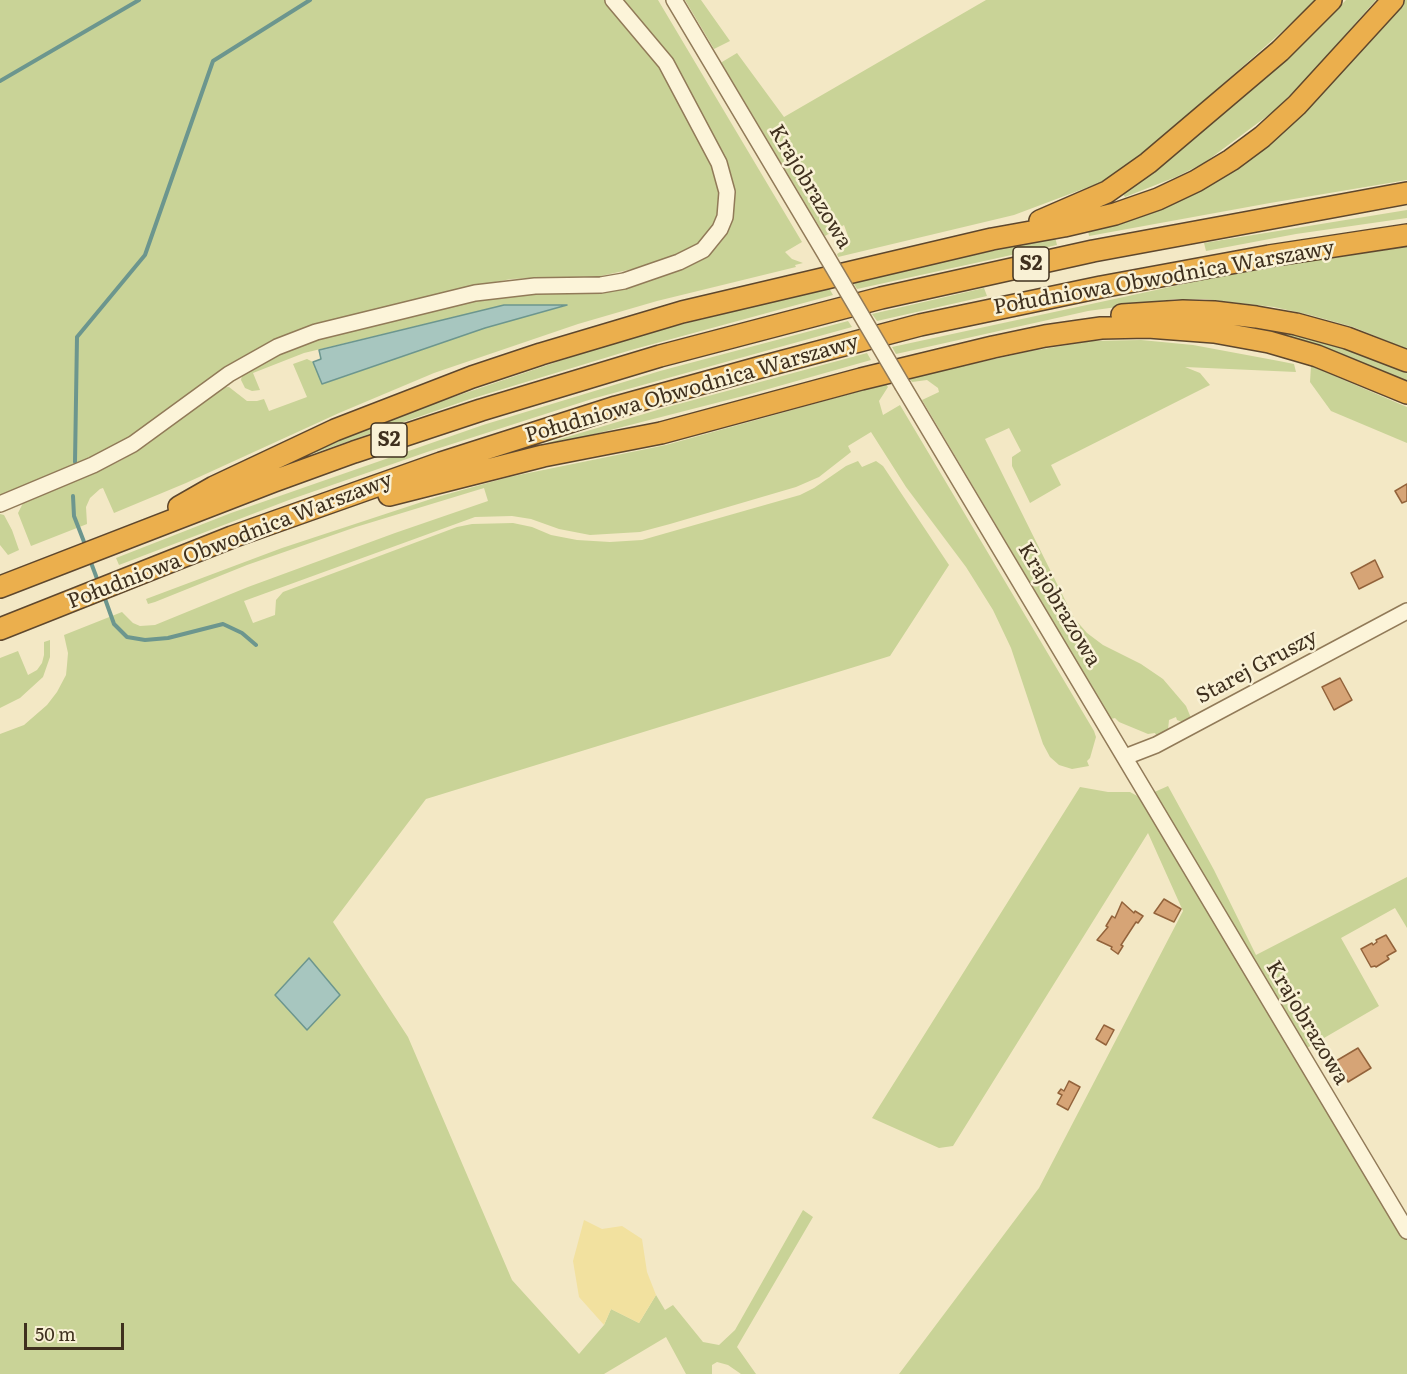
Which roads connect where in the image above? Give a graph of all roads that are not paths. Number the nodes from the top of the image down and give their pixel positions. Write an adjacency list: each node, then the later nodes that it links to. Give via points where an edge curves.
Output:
1 (613, 0): 11 (street, via 666,63 719,164 727,192 725,217 717,235 703,250 624,281 475,293 316,332 277,347 229,374 133,444)
2 (674, 0): 17 (street, Krajobrazowa, bridge)
3 (1331, 0): 7 (highway, via 1280,51 1182,136 1107,192)
4 (1393, 0): 7 (highway, via 1297,105 1262,137 1214,170 1158,199 1115,214)
5 (1407, 194): 13 (highway, Południowa Obwodnica Warszawy / S2, via 1038,262 660,356 430,426)
6 (1407, 235): 12 (highway, Południowa Obwodnica Warszawy / S2, via 1123,283 855,342 597,413)
7 (992, 239): 13 (highway, via 682,312 540,354 335,430 214,487)
8 (933, 361): 9 (highway, via 1069,322 1183,311 1245,315 1296,324); 10 (highway, via 1045,336 1101,328 1148,327 1214,332 1269,342 1317,356); 12 (highway, via 702,423 543,456)
9 (1407, 361)
10 (1407, 393)
11 (0, 504)
12 (232, 537): 16 (highway, Południowa Obwodnica Warszawy / S2)
13 (124, 538): 14 (highway, Południowa Obwodnica Warszawy / S2)
14 (0, 587)
15 (1407, 611): 17 (street, Starej Gruszy, via 1156,745)
16 (0, 629)
17 (1125, 757): 18 (street, Krajobrazowa)
18 (1401, 1209): 19 (street, Krajobrazowa)
19 (1407, 1231)

